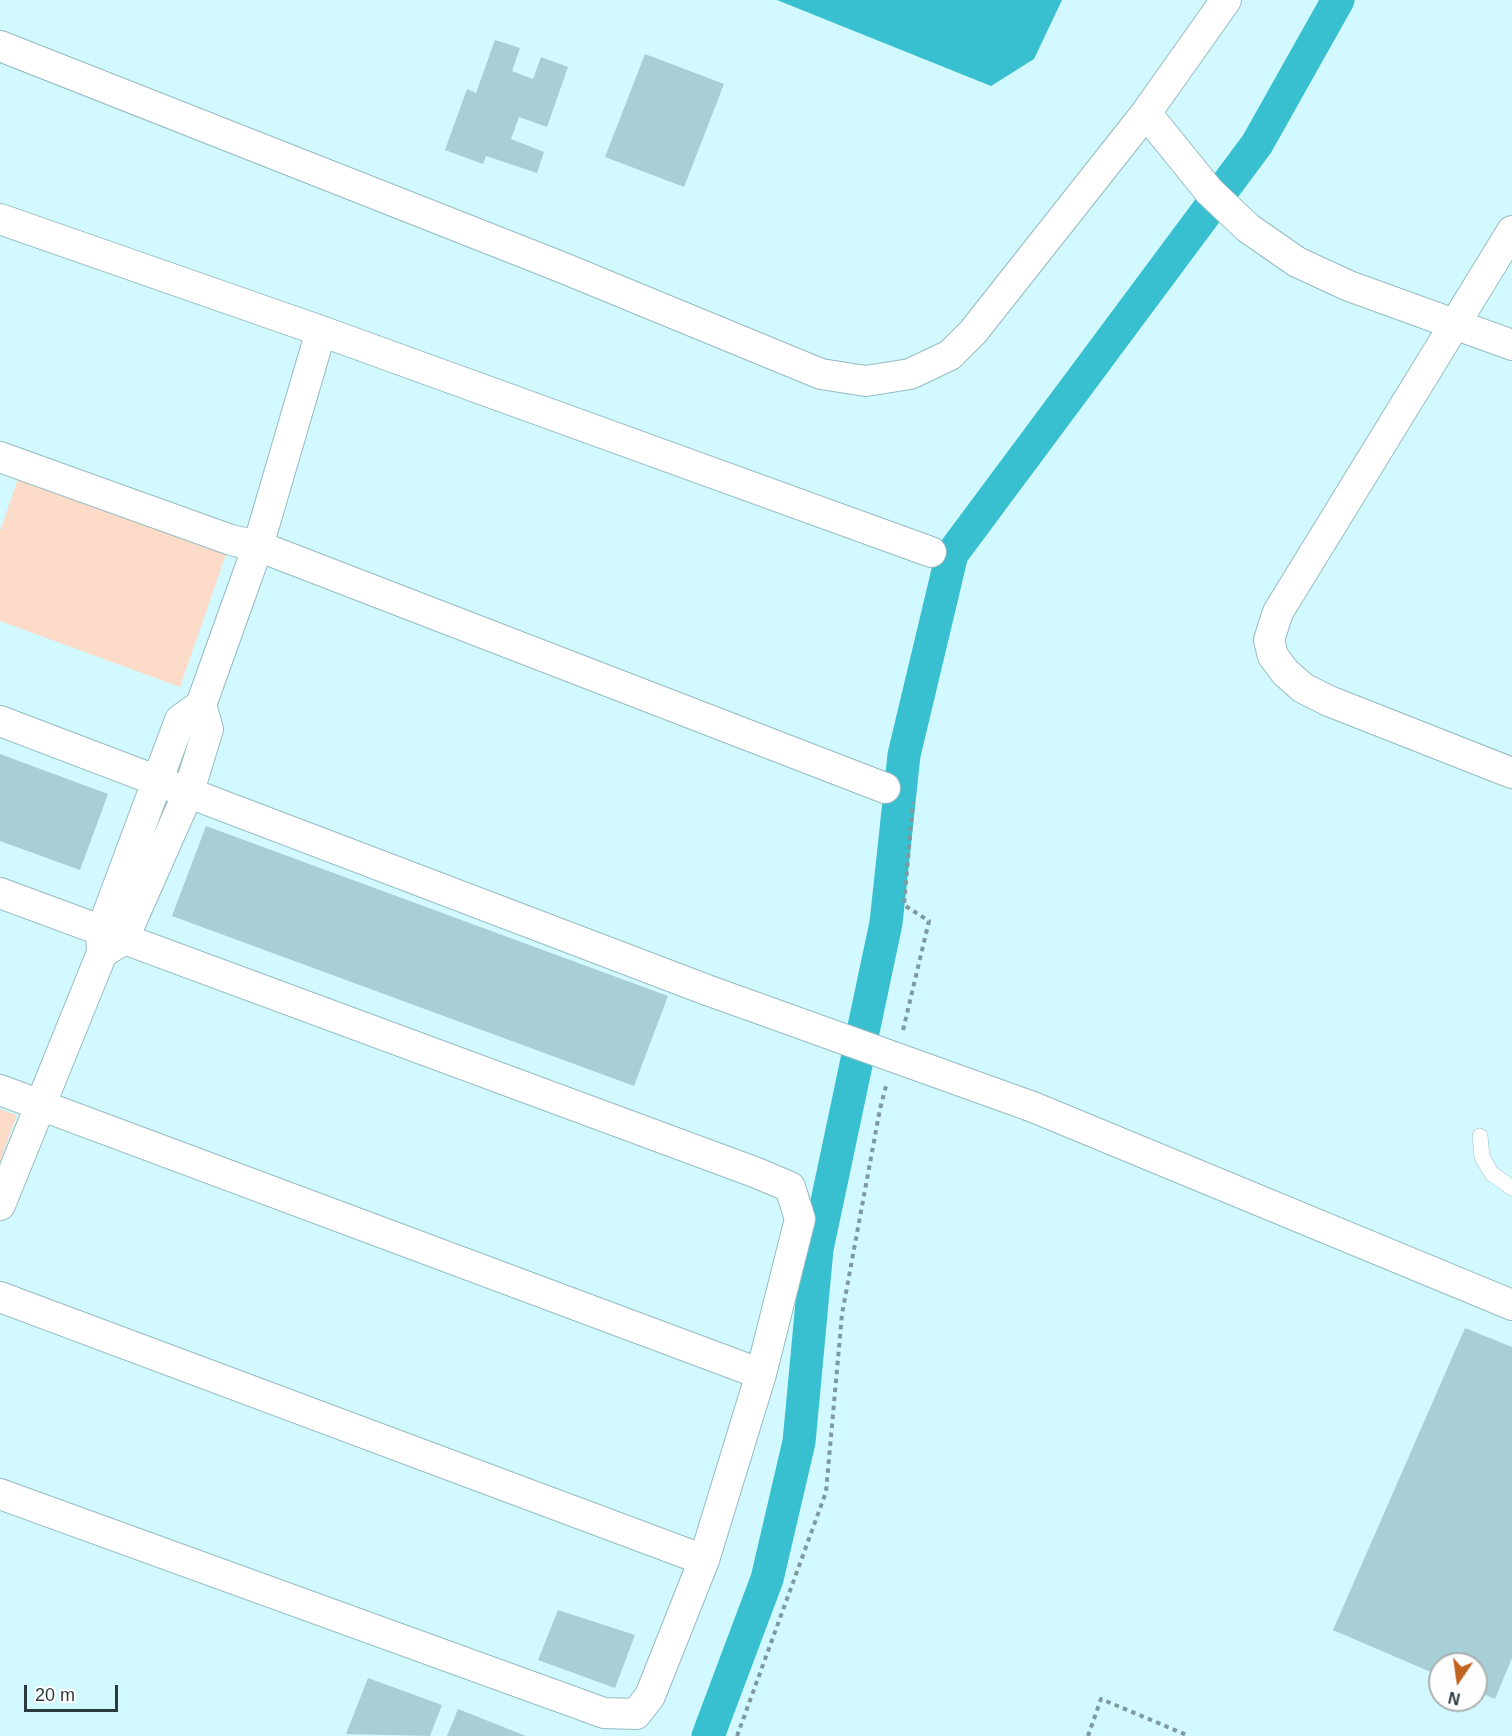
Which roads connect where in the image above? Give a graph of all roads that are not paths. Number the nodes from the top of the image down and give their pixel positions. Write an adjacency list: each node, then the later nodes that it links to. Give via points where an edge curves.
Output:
1 (1226, 0): 3 (street)
2 (0, 46): 3 (street, via 821,374 866,381 910,374 950,355 974,332)
3 (1146, 113): 6 (street, via 1209,191 1248,228 1297,262 1328,277)
4 (0, 219): 7 (street)
5 (1512, 231): 6 (street)
6 (1455, 322): 8 (street); 14 (street, via 1278,612 1269,640 1273,656 1303,688)
7 (321, 331): 10 (street); 11 (street)
8 (1512, 345)
9 (0, 457): 10 (street, via 231,540)
10 (258, 546): 12 (street); 16 (street)
11 (931, 552)
12 (201, 705): 15 (street, via 180,720); 17 (street, via 208,729)
13 (0, 721): 15 (street)
14 (1512, 773)
15 (156, 779): 17 (street); 19 (street)
16 (885, 788)
17 (189, 791): 19 (street); 26 (street, bridge, via 707,990 1033,1107)
18 (0, 893): 19 (street)
19 (109, 942): 21 (street); 27 (street, via 790,1187 800,1219)
20 (0, 1090): 21 (street)
21 (42, 1104): 24 (street); 27 (street)
22 (1480, 1136): 23 (lane, via 1482,1157 1492,1174)
23 (1512, 1188)
24 (0, 1205)
25 (0, 1297): 29 (street)
26 (1512, 1305)
27 (761, 1374): 29 (street)
28 (0, 1494): 29 (street, via 604,1713 636,1714 650,1696)
29 (704, 1560)

